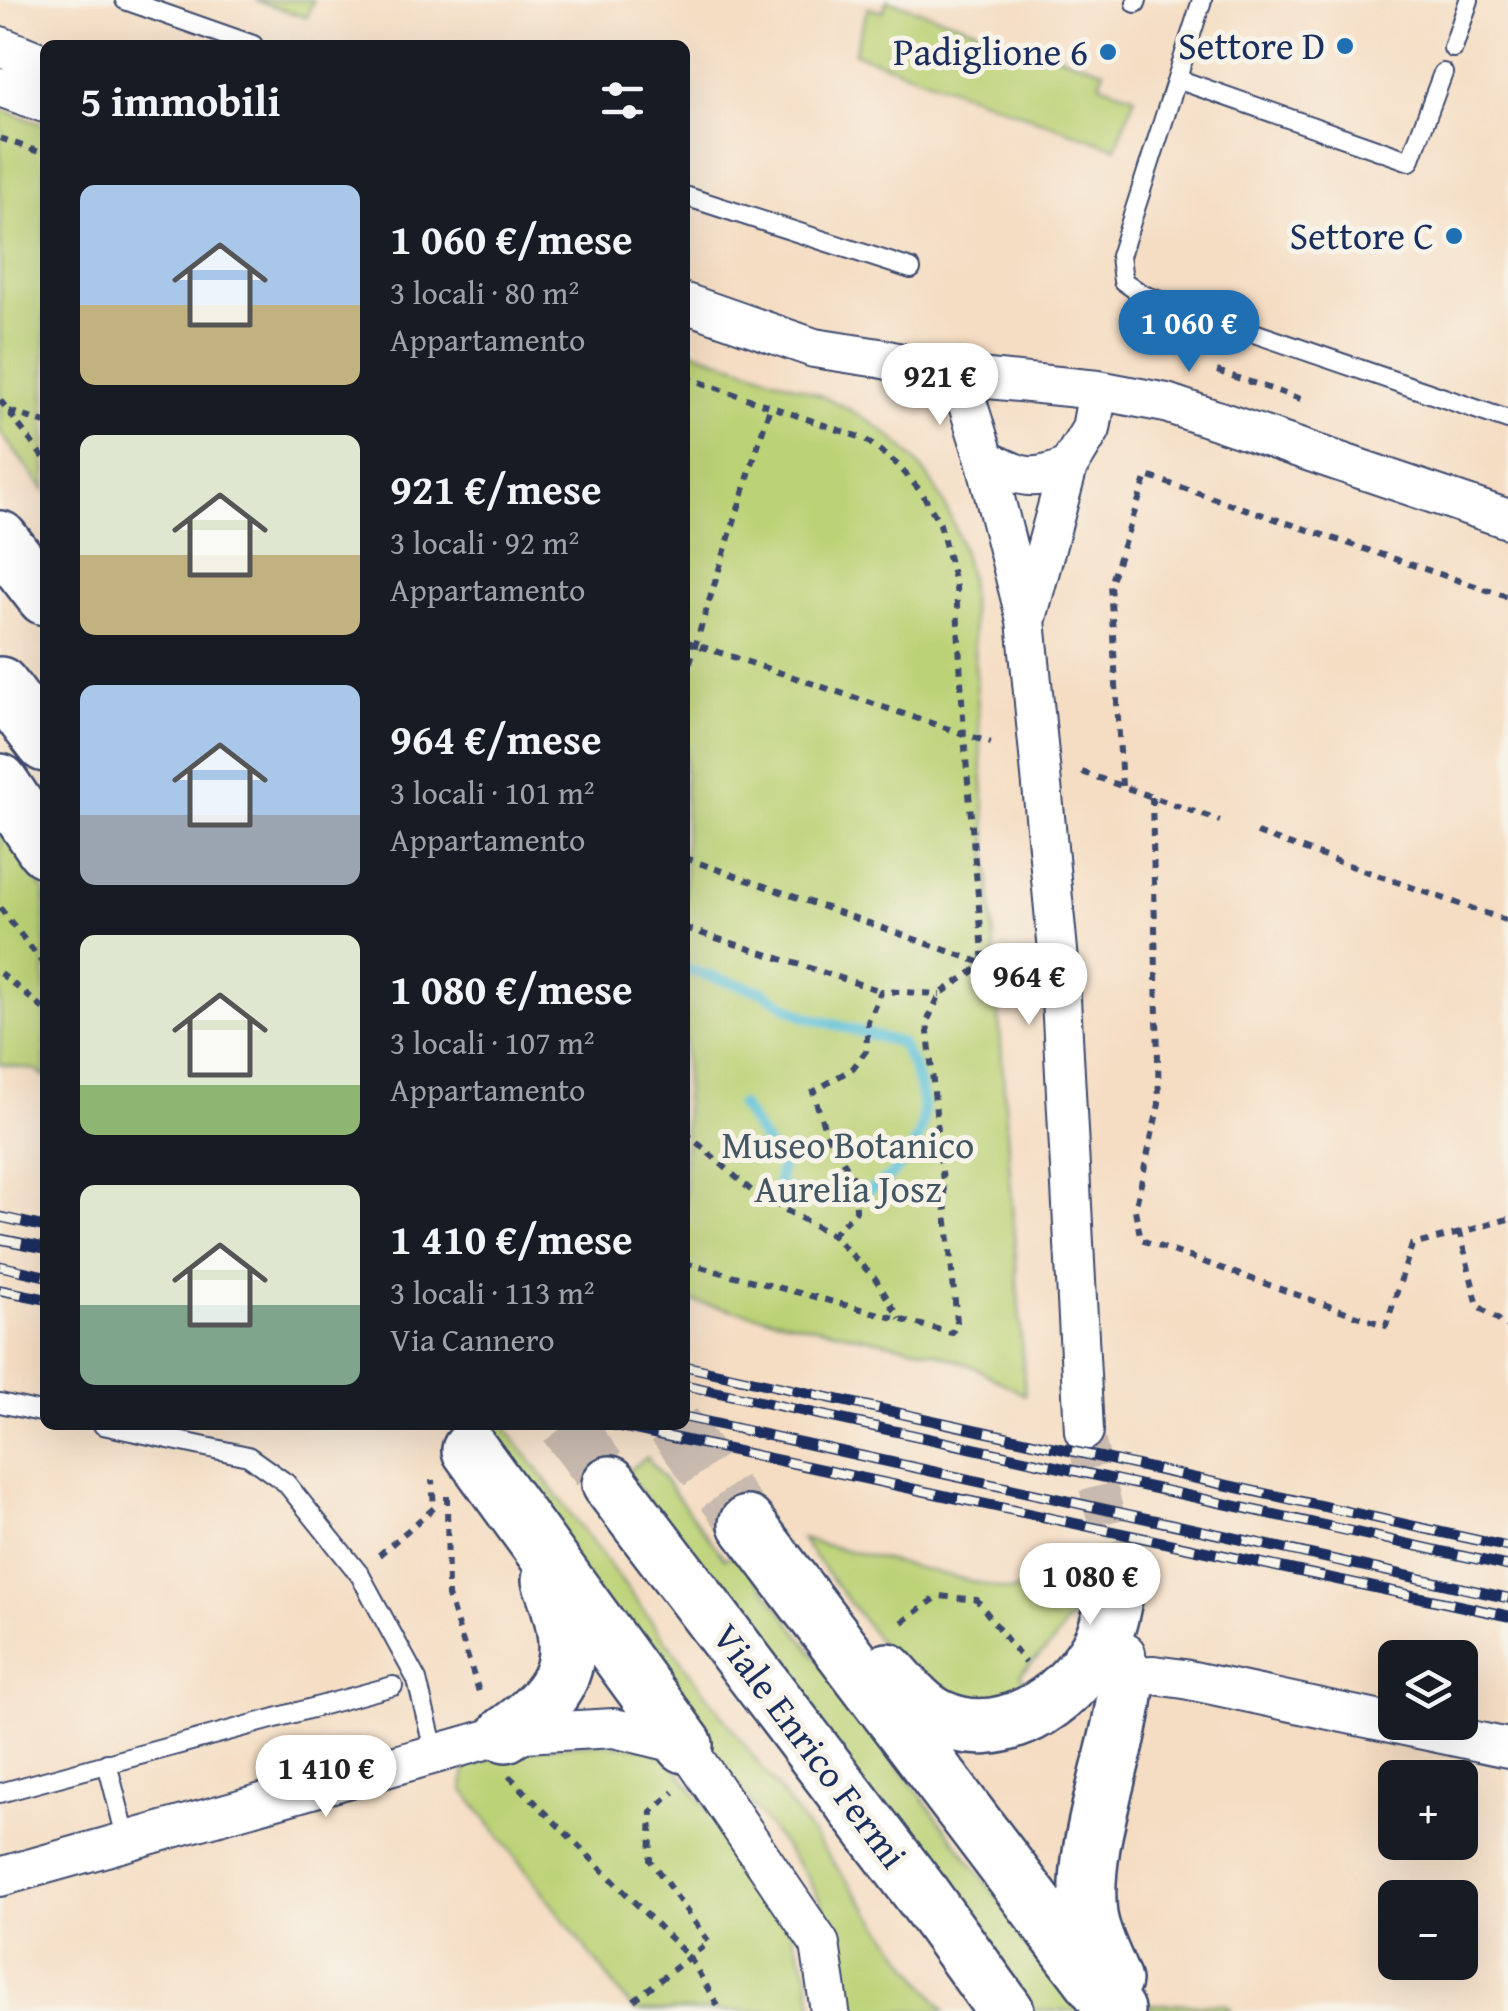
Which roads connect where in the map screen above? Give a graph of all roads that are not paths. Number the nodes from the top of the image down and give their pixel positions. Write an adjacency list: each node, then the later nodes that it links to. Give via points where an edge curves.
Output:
1 (125, 0): 4 (lane)
2 (1202, 0): 9 (lane)
3 (1470, 0): 6 (lane)
4 (239, 40)
5 (0, 46): 7 (street)
6 (1453, 48)
7 (40, 62)
8 (1443, 73): 9 (lane, via 1410,161)
9 (1177, 79): 17 (lane, via 1120,256 1123,281 1143,296)
10 (0, 88): 11 (street)
11 (40, 101)
12 (690, 198): 13 (lane)
13 (911, 269)
14 (690, 305): 15 (street, via 814,348)
15 (959, 376): 16 (street); 18 (street)
16 (1098, 390): 19 (street, via 1091,429); 20 (street, via 1166,403)
17 (1508, 420)
18 (986, 460): 19 (street, via 1021,478 1043,478); 23 (street)
19 (1068, 467): 23 (street)
20 (1508, 519)
21 (0, 538): 22 (main road)
22 (40, 590)
23 (1026, 620): 31 (street, via 1059,962)
24 (0, 685): 25 (main road)
25 (40, 737)
26 (0, 782): 27 (main road)
27 (40, 842)
28 (0, 1403): 29 (lane)
29 (40, 1412)
30 (126, 1430): 40 (lane, via 248,1456 286,1483 360,1574 418,1680)
31 (1084, 1431)
32 (449, 1471): 34 (main road)
33 (610, 1484): 47 (main road, Viale Enrico Fermi)
34 (536, 1545): 38 (main road, via 569,1638 565,1662 557,1688 536,1713); 42 (main road)
35 (1117, 1566): 36 (street); 48 (main road, via 1108,1624 1080,1673 1038,1711 996,1727 942,1719 919,1705 809,1578 757,1538)
36 (1127, 1676): 39 (street, via 1184,1679); 49 (main road, via 1125,1713 1087,1884 1089,1919)
37 (394, 1686): 41 (lane)
38 (498, 1736): 40 (street); 42 (street, via 614,1728)
39 (1508, 1748)
40 (435, 1754): 44 (street)
41 (107, 1764): 43 (lane); 44 (lane)
42 (682, 1766): 46 (street, via 820,1944)
43 (0, 1793)
44 (128, 1841): 45 (street)
45 (0, 1877)
46 (830, 2011)
47 (1006, 2011)
48 (1116, 2011)
49 (1126, 2011)

